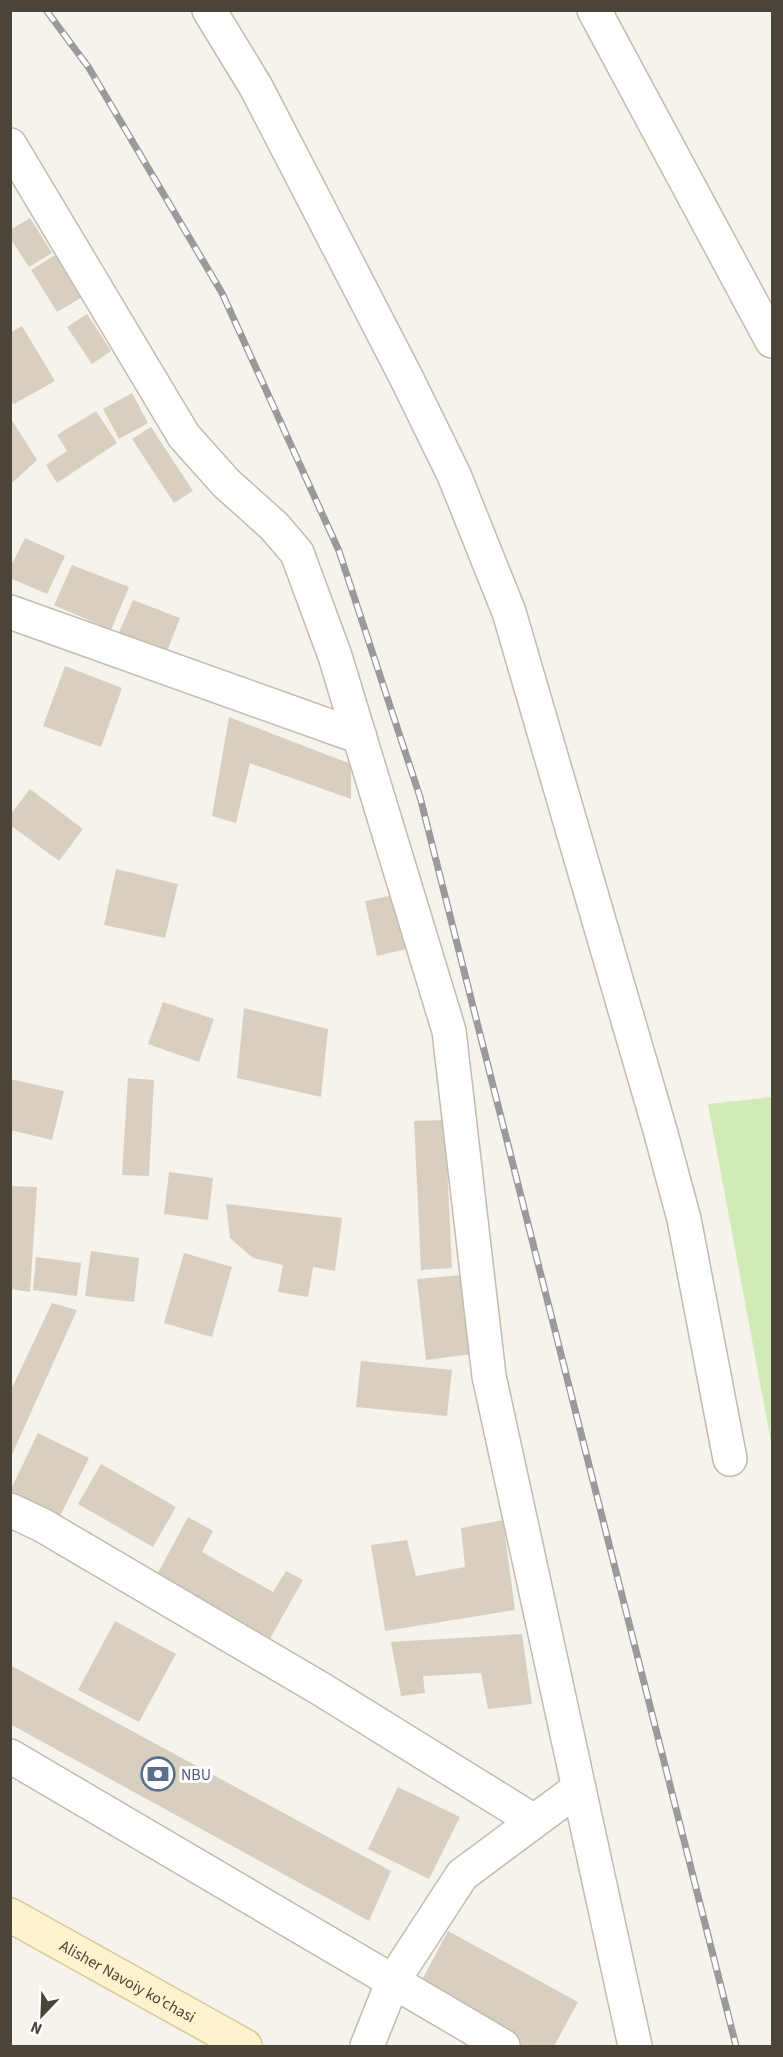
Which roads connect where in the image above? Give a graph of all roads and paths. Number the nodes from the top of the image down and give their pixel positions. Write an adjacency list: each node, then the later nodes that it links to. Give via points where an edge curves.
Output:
1 (209, 10): 7 (street, via 256,87 390,345 454,475 509,612 684,1219)
2 (594, 10): 4 (street)
3 (10, 145): 6 (street, via 184,436 297,553)
4 (772, 340)
5 (10, 612): 6 (street)
6 (360, 737): 10 (street, via 449,1031 489,1376)
7 (730, 1459)
8 (10, 1510): 11 (street, via 311,1683)
9 (10, 1756): 13 (street)
10 (579, 1788): 11 (street); 17 (street)
11 (534, 1821): 13 (street, via 462,1875)
12 (10, 1915): 14 (main road, Alisher Navoiy ko'chasi)
13 (393, 1981): 15 (street); 16 (street)
14 (245, 2046)
15 (367, 2046)
16 (503, 2046)
17 (635, 2046)

